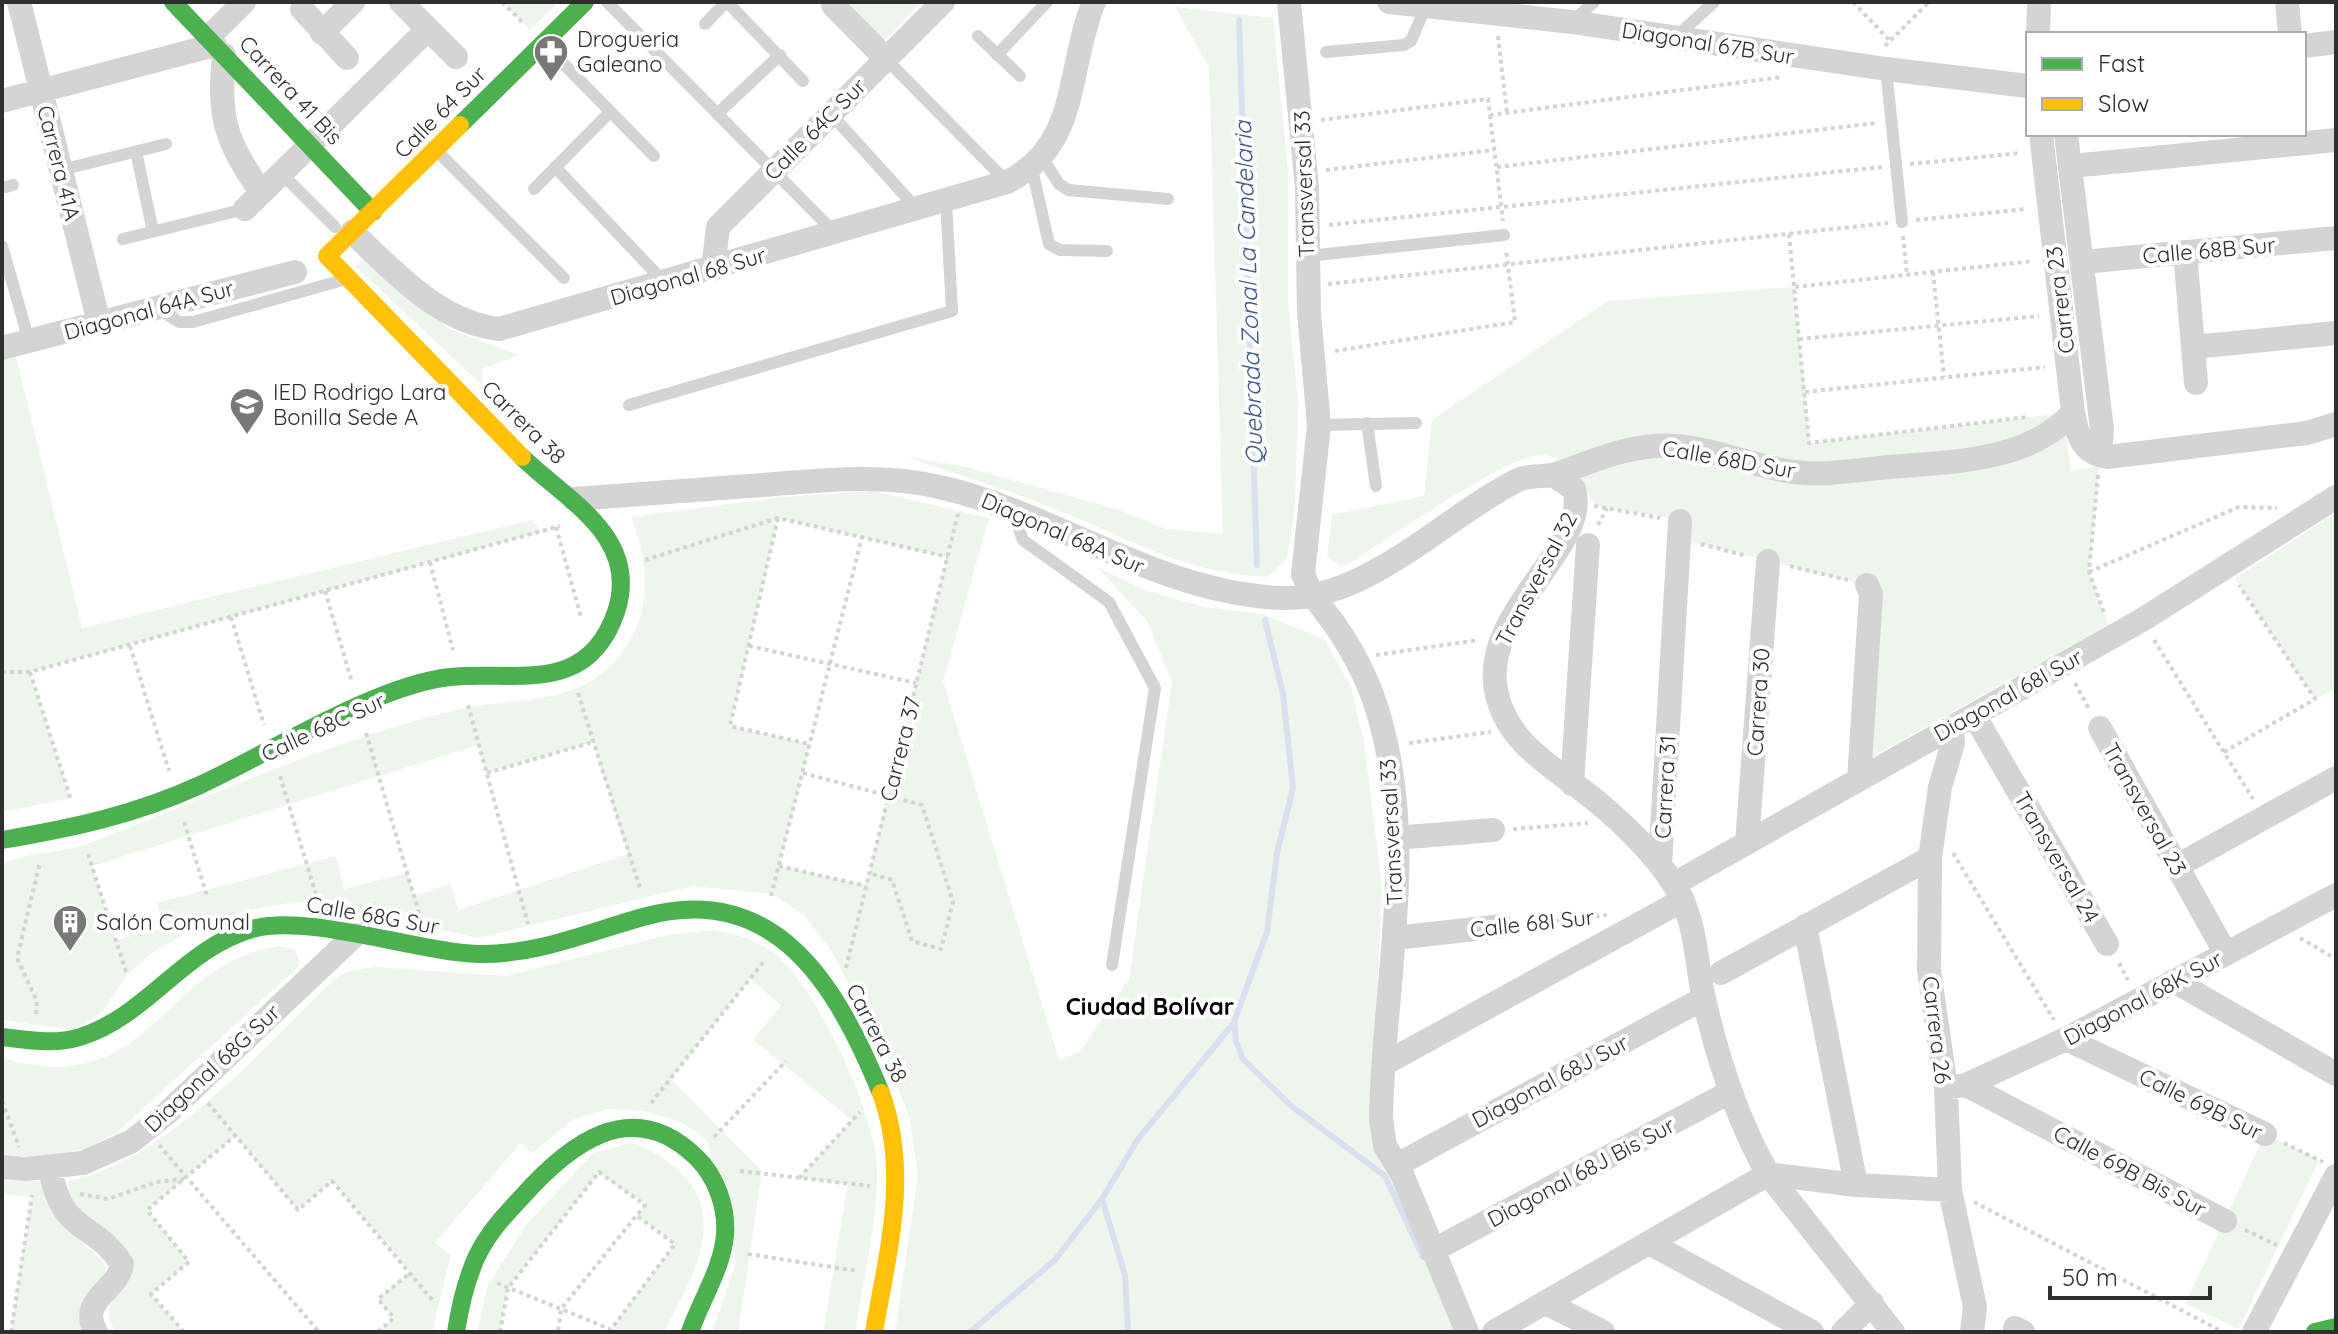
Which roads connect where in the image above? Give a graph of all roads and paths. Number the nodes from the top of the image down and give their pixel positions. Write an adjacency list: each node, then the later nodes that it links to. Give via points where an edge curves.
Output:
1 (19, 2): 48 (street, Carrera 41A)
2 (173, 2): 35 (street, Carrera 41 Bis)
3 (244, 2): 35 (street)
4 (353, 2): 29 (street)
5 (401, 2): 26 (street)
6 (585, 2): 34 (street, Calle 64 Sur)
7 (607, 2): 52 (lane)
8 (727, 2): 25 (lane); 38 (lane)
9 (943, 2): 42 (street, Calle 64C Sur)
10 (1047, 2): 39 (lane)
11 (1094, 2): 65 (street, via 1066,107 1054,141)
12 (1289, 2): 55 (street, Transversal 33)
13 (1389, 2): 20 (street, Diagonal 67B Sur)
14 (1594, 2): 24 (lane)
15 (1714, 2): 31 (lane)
16 (1853, 2): 32 (path)
17 (1929, 2): 32 (path)
18 (2287, 2): 28 (street)
19 (834, 3): 42 (street)
20 (1426, 6): 22 (street, Diagonal 67B Sur); 37 (lane, via 1411,41 1404,45)
21 (2039, 6): 27 (street)
22 (1489, 8): 24 (street, Diagonal 67B Sur); 51 (path)
23 (302, 9): 29 (street)
24 (1572, 22): 31 (street, Diagonal 67B Sur)
25 (705, 24)
26 (428, 29): 40 (street); 60 (street)
27 (2038, 32)
28 (2290, 32)
29 (322, 33): 41 (street)
30 (978, 36): 39 (lane)
31 (1674, 38): 43 (street, Diagonal 67B Sur)
32 (1890, 41): 43 (path)
33 (2336, 42): 36 (street)
34 (543, 44): 50 (lane); 61 (street, Calle 64 Sur)
35 (216, 46): 48 (street); 60 (street, Carrera 41 Bis); 77 (street, via 223,118)
36 (2306, 46)
37 (1326, 52)
38 (780, 55): 46 (lane); 52 (lane)
39 (997, 55): 44 (lane)
40 (456, 57)
41 (347, 58)
42 (886, 59): 53 (street, Calle 64C Sur); 74 (lane)
43 (1876, 68): 47 (street, Diagonal 67B Sur); 54 (lane)
44 (1020, 76)
45 (1787, 76): 51 (path)
46 (803, 81)
47 (2026, 86)
48 (41, 90): 49 (street); 70 (street, Carrera 41A)
49 (2, 101)
50 (610, 112): 64 (lane); 68 (lane)
51 (1507, 113): 55 (path, via 1490,115 1488,99)
52 (717, 114): 71 (lane)
53 (831, 114): 71 (street, Calle 64C Sur); 80 (lane)
54 (1892, 121): 66 (lane); 69 (path)
55 (1303, 122): 72 (street, Transversal 33)
56 (2066, 136): 67 (street, Carrera 23)
57 (2336, 140): 67 (street)
58 (2042, 142): 66 (path); 79 (street, Carrera 23)
59 (166, 144): 63 (lane)
60 (310, 145): 73 (street); 81 (street, Carrera 41 Bis)
61 (436, 150): 81 (street, Calle 64 Sur); 103 (lane)
62 (1494, 150): 72 (path)
63 (136, 151): 70 (lane); 85 (lane)
64 (654, 156)
65 (1037, 164): 74 (street, Diagonal 68 Sur); 76 (lane, via 1068,190); 92 (lane, via 1049,244 1060,250)
66 (1896, 166): 82 (lane); 83 (path)
67 (2072, 166): 97 (street, Carrera 23)
68 (555, 167): 75 (lane); 104 (lane)
69 (1496, 167)
70 (61, 170): 110 (street, Carrera 41A)
71 (774, 171): 86 (lane); 98 (street, Calle 64C Sur, via 718,227)
72 (1306, 172): 83 (street, Transversal 33)
73 (281, 173): 77 (street); 84 (lane)
74 (1007, 182): 78 (street, Diagonal 68 Sur)
75 (534, 189)
76 (1168, 199)
77 (253, 200): 85 (lane)
78 (946, 201): 80 (street, Diagonal 68 Sur); 122 (lane, via 952,311)
79 (2049, 206): 82 (path); 96 (street, Carrera 23)
80 (917, 209): 86 (street, Diagonal 68 Sur)
81 (373, 212): 84 (street, Calle 64 Sur)
82 (1902, 222): 87 (path); 101 (path)
83 (1308, 228): 95 (street, Transversal 33)
84 (343, 229): 94 (street, Calle 64 Sur); 104 (street, Diagonal 68 Sur, via 437,305 486,327 511,328)
85 (153, 232): 90 (lane)
86 (835, 233): 98 (street, Diagonal 68 Sur)
87 (1789, 234): 105 (path); 106 (path)
88 (1504, 235): 95 (lane)
89 (2336, 238): 93 (street, Calle 68B Sur)
90 (123, 239)
91 (2, 246): 114 (lane)
92 (1107, 251)
93 (2185, 252): 97 (street, Calle 68B Sur); 115 (street)
94 (327, 256): 102 (street, Carrera 38)
95 (1308, 256): 105 (street, Transversal 33)
96 (2055, 259): 100 (path); 108 (street, Carrera 23)
97 (2083, 262): 129 (street, Carrera 23, via 2102,429)
98 (713, 269): 104 (street, Diagonal 68 Sur)
99 (295, 272): 107 (street, Diagonal 64A Sur)
100 (1933, 272): 101 (path); 111 (path)
101 (1907, 275): 106 (path)
102 (349, 278): 107 (lane, via 193,322 179,322); 133 (street, Carrera 38, via 532,466)
103 (564, 278)
104 (665, 283)
105 (1308, 286): 117 (street, Transversal 33)
106 (1794, 287): 113 (path)
107 (157, 308): 110 (street, Diagonal 64A Sur)
108 (2062, 314): 111 (path); 118 (street, Carrera 23)
109 (1515, 322): 117 (path)
110 (99, 323): 114 (street, Diagonal 64A Sur)
111 (1939, 326): 113 (path); 119 (path)
112 (2336, 333): 115 (street)
113 (1799, 339): 121 (path)
114 (29, 341): 116 (street, Diagonal 64A Sur)
115 (2193, 347): 120 (street)
116 (2, 348)
117 (1313, 354): 128 (street, Transversal 33)
118 (2068, 364): 119 (path); 123 (street, Carrera 23)
119 (1944, 377): 121 (path)
120 (2196, 383)
121 (1805, 392): 124 (path, via 1809,443)
122 (629, 405)
123 (2073, 412): 129 (street, Carrera 23, via 2082,444); 130 (street, Calle 68D Sur, via 2062,425 2022,446 1936,463 1801,473 1659,445 1602,456)
124 (2031, 417)
125 (1367, 423): 126 (lane); 128 (lane); 131 (lane)
126 (1416, 423)
127 (2336, 424): 129 (street, via 2293,435)
128 (1319, 425): 151 (street, Transversal 33, via 1303,562)
129 (2100, 455): 148 (path)
130 (1553, 475): 134 (street, Transversal 32, via 1574,489); 151 (street, Calle 68D Sur, via 1514,482 1364,577)
131 (1376, 486)
132 (964, 493): 133 (street, Diagonal 68A Sur, via 913,481 872,479); 136 (street, Diagonal 68A Sur); 143 (path, Carrera 37)
133 (574, 499): 137 (street, Carrera 38)
134 (1576, 502): 139 (path); 154 (street, Transversal 32, via 1556,549)
135 (2326, 503): 146 (street, Diagonal 68I Sur); 148 (path, via 2239,507)
136 (1012, 508): 151 (street, Diagonal 68A Sur, via 1170,578 1253,596); 208 (lane, via 1023,540 1109,602 1155,688)
137 (593, 517): 140 (path); 147 (street, Carrera 38)
138 (778, 518): 141 (path); 147 (path); 155 (path)
139 (1680, 521): 192 (street, Carrera 31)
140 (556, 527): 145 (path); 156 (path)
141 (862, 537): 143 (path); 158 (path)
142 (1588, 545): 177 (street)
143 (948, 557): 163 (path, Carrera 37)
144 (1768, 561): 186 (street, Carrera 30)
145 (430, 562): 150 (path); 162 (path)
146 (2227, 566): 152 (street, Diagonal 68I Sur); 172 (path, via 2315,699)
147 (619, 568): 156 (street, Carrera 38, via 621,600 608,632)
148 (2089, 572): 153 (path)
149 (1867, 585): 176 (street, via 1871,594)
150 (325, 591): 161 (path, via 30,672); 164 (path)
151 (1312, 596): 157 (street, Transversal 33)
152 (2142, 620): 153 (street, Diagonal 68I Sur); 172 (path)
153 (2113, 636): 159 (street, Diagonal 68I Sur)
154 (1500, 637): 157 (path); 168 (street, Transversal 32, via 1496,691)
155 (749, 646): 158 (path); 170 (path, via 730,726)
156 (595, 647): 160 (street, Calle 68C Sur)
157 (1356, 658): 171 (street, Transversal 33)
158 (830, 664): 163 (path); 170 (path)
159 (2064, 664): 165 (street, Diagonal 68I Sur); 167 (path, Transversal 23)
160 (569, 666): 162 (street, Calle 68C Sur, via 529,679); 169 (path)
161 (2, 672)
162 (460, 676): 164 (street, Calle 68C Sur, via 424,682); 173 (path)
163 (916, 683): 178 (path, Carrera 37)
164 (359, 708): 183 (street, Calle 68C Sur, via 158,803); 204 (path)
165 (1974, 715): 166 (street, Diagonal 68I Sur); 203 (street, Transversal 24)
166 (1952, 727): 176 (street, Diagonal 68I Sur); 181 (street, Carrera 26)
167 (2100, 728): 190 (street, Transversal 23)
168 (1513, 729): 171 (path); 177 (street, Transversal 32)
169 (593, 742): 173 (path); 196 (path)
170 (810, 744): 174 (path)
171 (1387, 746): 184 (street, Transversal 33)
172 (2224, 752): 179 (path)
173 (487, 773): 205 (path)
174 (803, 773): 178 (path); 189 (path)
175 (2336, 778): 179 (street)
176 (1859, 780): 186 (street, Diagonal 68I Sur)
177 (1572, 784): 180 (street, Transversal 32)
178 (889, 795): 191 (path, Carrera 37); 191 (path, via 922,805 953,902 941,949 912,941 892,880)
179 (2265, 818): 190 (street)
180 (1618, 821): 182 (path); 192 (street, Transversal 32)
181 (1934, 823): 188 (street, Carrera 26); 216 (path)
182 (1493, 830): 184 (street)
183 (47, 833): 185 (street, Calle 68C Sur); 187 (street, Calle 68C Sur); 217 (path, via 17,958 37,1001)
184 (1396, 838): 202 (street, Transversal 33)
185 (2, 840)
186 (1747, 843): 192 (street, Diagonal 68I Sur)
187 (2, 852)
188 (1930, 858): 199 (street); 221 (street, Carrera 26, via 1929,970)
189 (779, 866): 193 (path); 197 (path)
190 (2177, 866): 206 (street, Transversal 23)
191 (869, 873): 193 (path, Carrera 37)
192 (1672, 883): 212 (street, Carrera 31, via 1695,937); 219 (street, Diagonal 68I Sur)
193 (866, 886): 214 (path, Carrera 37)
194 (2336, 895): 200 (street, Diagonal 68K Sur)
195 (1608, 915): 198 (path, Calle 68I Sur)
196 (649, 916): 197 (street, Calle 68G Sur, via 702,908); 205 (street, Calle 68G Sur)
197 (764, 923): 214 (street, Carrera 38, via 799,950)
198 (1502, 926): 202 (street, Calle 68I Sur)
199 (1805, 926): 209 (street); 238 (street)
200 (2279, 926): 206 (street, Diagonal 68K Sur); 207 (path)
201 (355, 935): 204 (street, Calle 68G Sur); 217 (street, Calle 68G Sur, via 279,924 230,936 192,956 102,1031 69,1042); 222 (street, Diagonal 68G Sur)
202 (1395, 938): 219 (street, Transversal 33)
203 (2107, 944): 213 (path, Transversal 24)
204 (429, 950): 205 (street, Calle 68G Sur)
205 (535, 950)
206 (2226, 954): 211 (street, Diagonal 68K Sur)
207 (2336, 959)
208 (1112, 965)
209 (1721, 973)
210 (753, 976): 226 (path)
211 (2174, 981): 213 (street, Diagonal 68K Sur); 220 (street)
212 (1704, 998): 224 (street, Carrera 31); 231 (street, Diagonal 68J Sur)
213 (2140, 999): 216 (street, Diagonal 68K Sur)
214 (837, 1005): 223 (street, Carrera 38)
215 (2, 1037): 217 (street, Calle 68G Sur)
216 (2066, 1039): 221 (street, Diagonal 68K Sur); 228 (street, Calle 69B Sur)
217 (34, 1043)
218 (786, 1061): 230 (path)
219 (1384, 1064): 231 (street, Transversal 33, via 1381,1118 1385,1146)
220 (2336, 1074)
221 (1956, 1086): 239 (street, Carrera 26); 241 (street, Calle 69B Bis Sur)
222 (195, 1087): 227 (street, Diagonal 68G Sur); 229 (path)
223 (880, 1090): 236 (path); 263 (street, Carrera 38, via 895,1142 897,1176)
224 (1730, 1092): 234 (street, Carrera 31); 244 (street, Diagonal 68J Bis Sur)
225 (2, 1101): 233 (path)
226 (632, 1127): 230 (street, via 663,1134); 253 (street, via 600,1132 577,1143 554,1160 496,1226 470,1272)
227 (147, 1130): 233 (street, Diagonal 68G Sur, via 95,1159); 235 (path)
228 (2265, 1134): 232 (path, Calle 69B Sur)
229 (235, 1136): 235 (path); 247 (path, via 298,1210 332,1181)
230 (701, 1162): 236 (path); 243 (street, via 722,1201)
231 (1397, 1165): 244 (street, Transversal 33)
232 (2332, 1170): 245 (street)
233 (34, 1172): 235 (path, via 108,1199); 255 (path); 256 (street, via 65,1213 122,1264 93,1305)
234 (1768, 1174): 238 (street); 242 (street); 250 (street, Carrera 31)
235 (185, 1178): 257 (path, via 147,1210 189,1262 151,1294); 258 (path)
236 (799, 1178): 237 (path)
237 (853, 1184)
238 (1856, 1185): 239 (street)
239 (1950, 1190): 270 (street, Carrera 26, via 1975,1307); 271 (path)
240 (637, 1215): 248 (path, via 645,1205 599,1172); 251 (path); 254 (path, via 675,1244)
241 (2225, 1221): 245 (path, Calle 69B Bis Sur)
242 (1651, 1244): 249 (street); 267 (street)
243 (722, 1250): 246 (path); 262 (street)
244 (1432, 1251): 264 (street, Transversal 33)
245 (2295, 1254): 272 (street)
246 (839, 1268)
247 (410, 1273): 253 (path); 259 (path, via 378,1299 394,1318)
248 (508, 1288): 251 (path); 260 (path)
249 (1546, 1303): 265 (street); 266 (street)
250 (1872, 1303): 268 (street); 269 (street, Carrera 31)
251 (561, 1309): 254 (path); 261 (path)
252 (2336, 1327): 273 (street)
253 (456, 1330)
254 (610, 1330)
255 (11, 1332)
256 (96, 1332)
257 (184, 1332)
258 (319, 1332)
259 (378, 1332)
260 (500, 1332)
261 (558, 1332)
262 (690, 1332)
263 (874, 1332)
264 (1467, 1332)
265 (1494, 1332)
266 (1603, 1332)
267 (1812, 1332)
268 (1843, 1332)
269 (1893, 1332)
270 (1972, 1332)
271 (2223, 1332)
272 (2254, 1332)
273 (2315, 1332)

